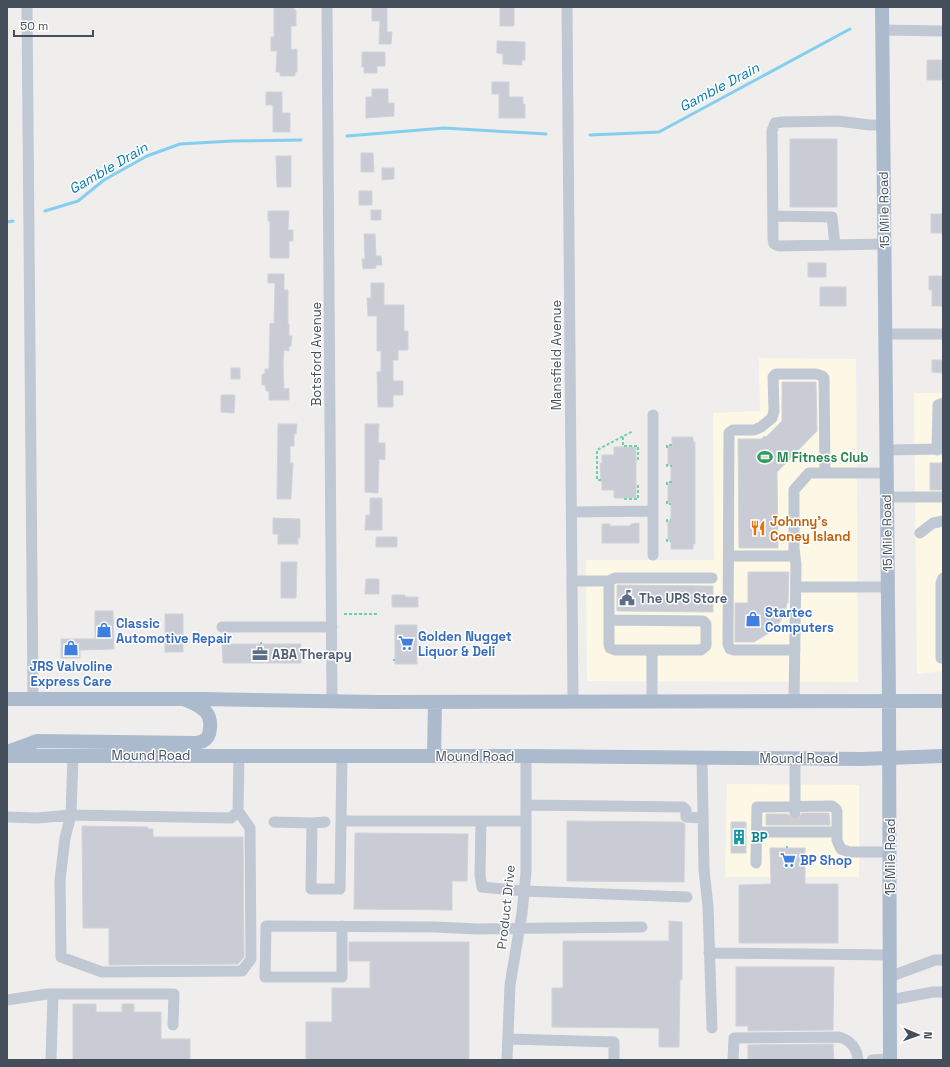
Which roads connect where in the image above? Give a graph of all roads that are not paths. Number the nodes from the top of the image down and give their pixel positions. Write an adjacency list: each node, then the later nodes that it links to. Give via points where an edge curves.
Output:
1 (27, 7): 41 (street)
2 (327, 7): 37 (street, Botsford Avenue)
3 (567, 7): 22 (street, Mansfield Avenue)
4 (882, 7): 5 (main road, 15 Mile Road)
5 (882, 30): 6 (street); 7 (main road, 15 Mile Road)
6 (943, 31)
7 (883, 125): 8 (street, via 838,121 775,123 772,131); 9 (main road, 15 Mile Road)
8 (773, 216): 10 (street, via 832,217); 10 (street, via 773,242 776,246)
9 (884, 244): 10 (street); 11 (main road, 15 Mile Road)
10 (835, 245)
11 (886, 334): 12 (street); 15 (main road, 15 Mile Road)
12 (943, 334)
13 (943, 403): 16 (street, via 938,405)
14 (653, 415): 21 (street)
15 (886, 450): 16 (street); 18 (main road, 15 Mile Road)
16 (940, 450)
17 (825, 472): 18 (street); 26 (street, via 824,378 820,374 776,374 772,418 754,430 733,430 729,433); 27 (street, via 809,473 794,490)
18 (886, 472): 19 (main road, 15 Mile Road)
19 (887, 497): 20 (street); 33 (main road, 15 Mile Road)
20 (943, 497)
21 (653, 511): 22 (street); 25 (street)
22 (572, 512): 30 (street, Mansfield Avenue)
23 (943, 521): 24 (street, via 934,523)
24 (920, 533)
25 (653, 555)
26 (728, 556): 27 (street); 39 (street, via 729,647 734,650)
27 (795, 556): 32 (street)
28 (712, 578): 31 (street, via 615,578)
29 (943, 578): 34 (street)
30 (572, 581): 31 (street); 48 (street, Mansfield Avenue)
31 (609, 581): 35 (street)
32 (796, 587): 33 (street); 39 (street)
33 (888, 587): 44 (main road, 15 Mile Road)
34 (942, 591): 40 (street)
35 (609, 620): 38 (street, via 610,648); 38 (street, via 705,622 706,644 703,650)
36 (222, 627): 37 (street)
37 (332, 627): 46 (street, Botsford Avenue)
38 (652, 650): 49 (street)
39 (795, 650): 50 (street)
40 (941, 658)
41 (33, 698): 42 (main road); 43 (main road)
42 (7, 699)
43 (184, 699): 46 (main road); 51 (main road, via 202,708 210,720 208,736 204,741 38,742)
44 (889, 700): 45 (main road); 50 (main road); 61 (main road, 15 Mile Road)
45 (943, 700)
46 (332, 701): 47 (main road)
47 (435, 702): 48 (main road); 56 (main road)
48 (573, 702): 49 (main road)
49 (652, 702): 50 (main road)
50 (794, 702)
51 (7, 752)
52 (239, 755): 54 (main road, Mound Road); 55 (main road, Mound Road); 64 (street)
53 (7, 756): 54 (main road, Mound Road)
54 (73, 756): 65 (street)
55 (342, 756): 56 (main road, Mound Road); 68 (street)
56 (434, 756): 57 (main road, Mound Road)
57 (526, 756): 59 (main road, Mound Road); 62 (street, Product Drive)
58 (942, 756): 61 (main road, Mound Road)
59 (702, 758): 60 (main road, Mound Road); 67 (street)
60 (795, 758): 61 (main road, Mound Road); 63 (street)
61 (889, 759): 76 (main road, 15 Mile Road)
62 (527, 805): 67 (street, via 683,807 686,810 686,817); 70 (street, Product Drive)
63 (795, 809): 74 (street, via 757,807); 75 (street, via 834,807 837,812)
64 (238, 811): 65 (street, via 231,818); 65 (street, via 250,828 250,959 242,970 102,972 61,957 60,880 65,838)
65 (72, 815): 66 (street)
66 (7, 817)
67 (703, 818): 83 (street)
68 (341, 821): 69 (street); 72 (street, via 340,889 311,889)
69 (481, 821): 70 (street); 78 (street, via 482,887)
70 (526, 821): 78 (street, Product Drive)
71 (274, 822): 72 (street)
72 (312, 822): 73 (street)
73 (325, 822)
74 (757, 832): 75 (street); 77 (street)
75 (837, 832): 76 (street, via 838,845 845,851)
76 (890, 852): 84 (main road, 15 Mile Road)
77 (756, 863)
78 (524, 891): 79 (street); 82 (street, Product Drive)
79 (687, 897)
80 (342, 926): 80 (street, via 266,926 265,977 342,977); 82 (street)
81 (642, 927): 82 (street)
82 (520, 929): 93 (street, Product Drive, via 510,985)
83 (709, 953): 84 (street); 92 (street)
84 (889, 955): 86 (main road, 15 Mile Road)
85 (943, 960): 86 (street, via 935,960)
86 (890, 977): 90 (main road, 15 Mile Road)
87 (943, 992): 90 (street)
88 (53, 994): 89 (street); 91 (street, via 174,994); 94 (street)
89 (7, 1000)
90 (890, 1000): 100 (main road, 15 Mile Road)
91 (173, 1025)
92 (712, 1028)
93 (508, 1039): 95 (street, Product Drive); 96 (street, via 614,1042)
94 (51, 1060)
95 (507, 1060)
96 (614, 1060)
97 (734, 1060): 98 (street, via 734,1038 839,1038 851,1043)
98 (858, 1060)
99 (872, 1060): 100 (street)
100 (890, 1060)

